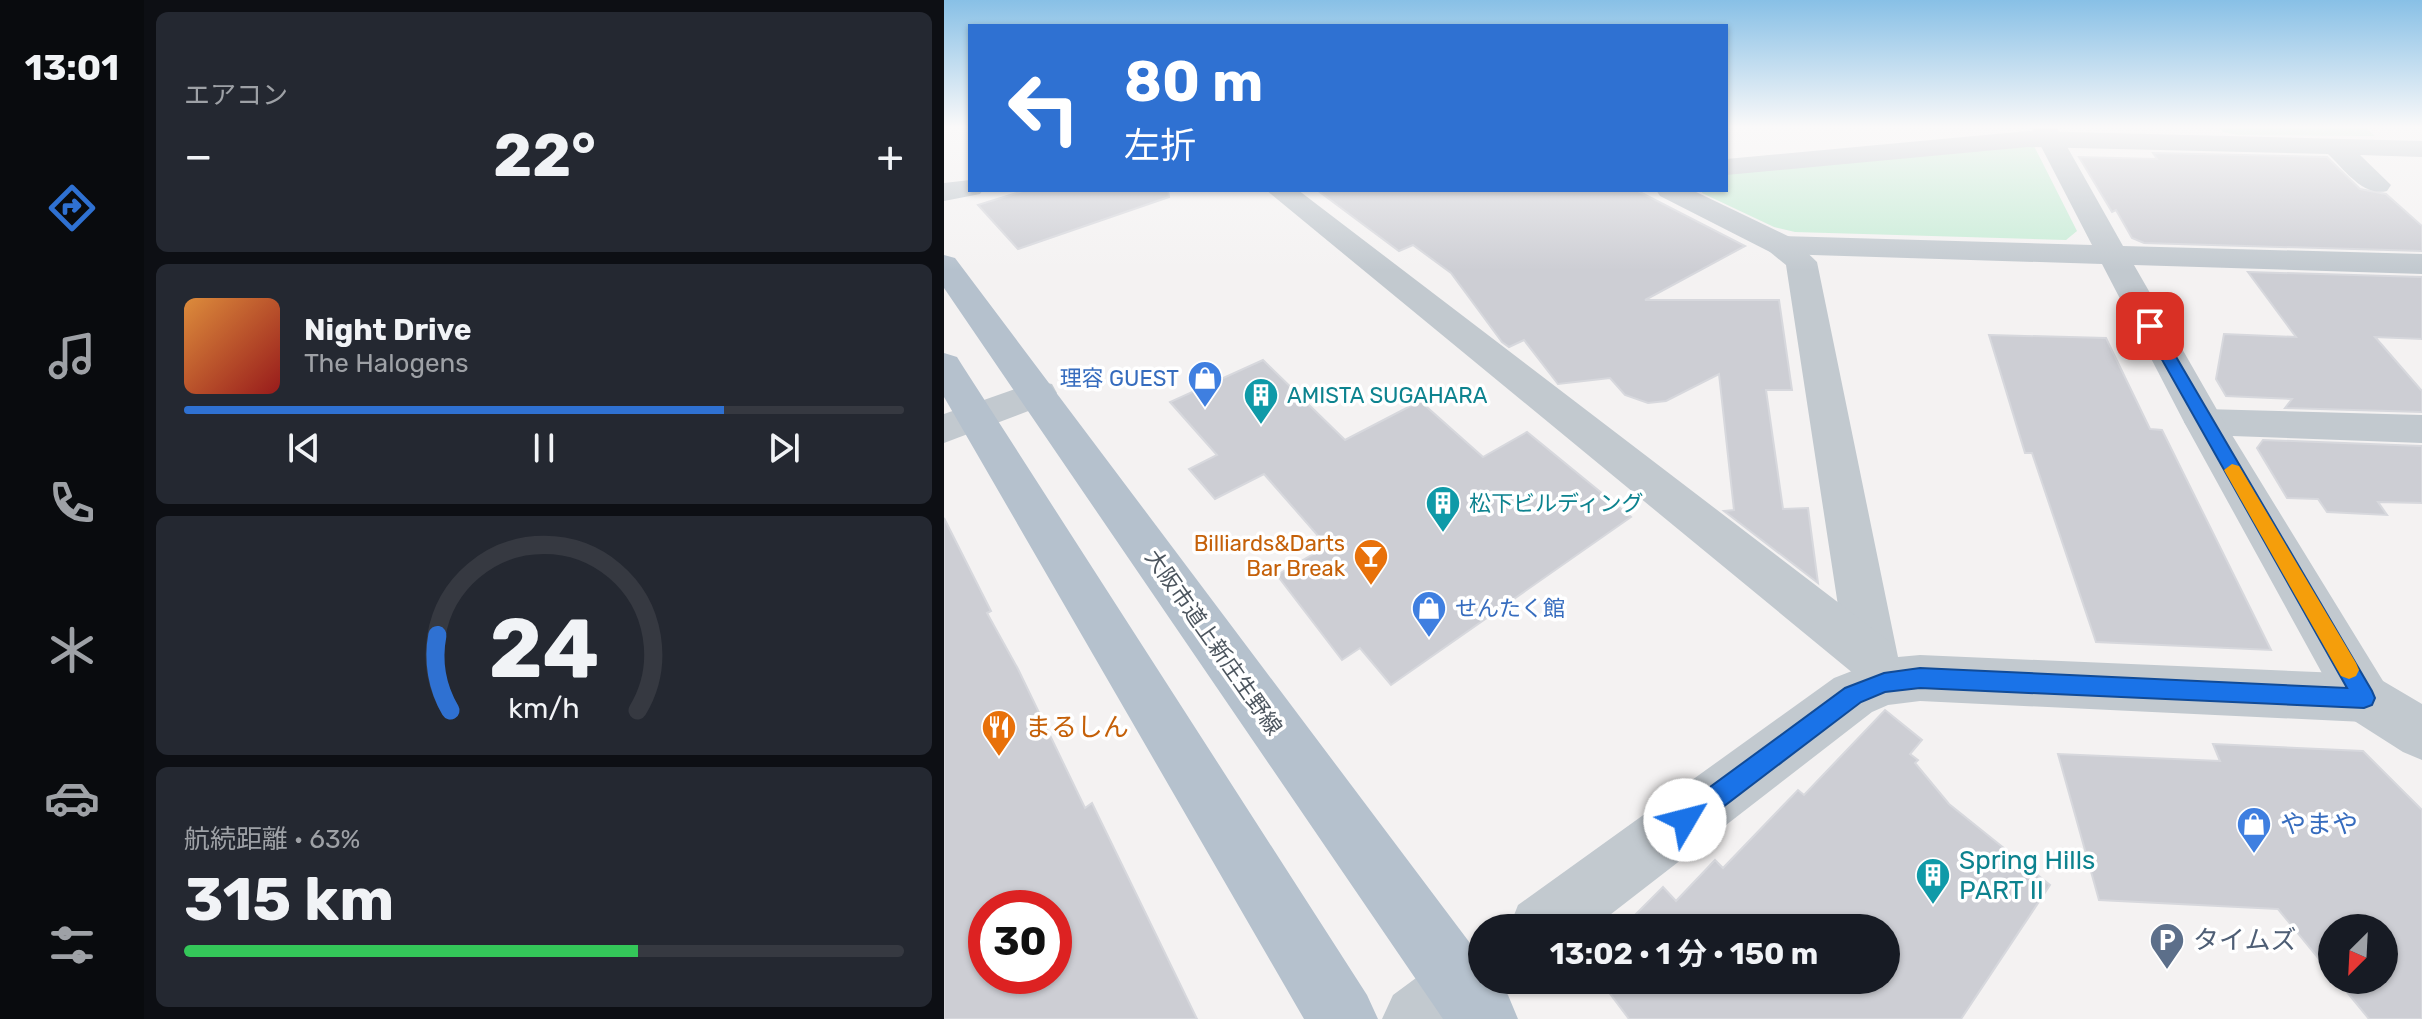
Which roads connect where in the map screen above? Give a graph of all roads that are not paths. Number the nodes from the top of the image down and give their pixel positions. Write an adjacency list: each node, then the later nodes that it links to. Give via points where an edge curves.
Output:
1 (2068, 175): 9 (street)
2 (2365, 175): 3 (street)
3 (2377, 185)
4 (968, 188): 5 (street)
5 (944, 192)
6 (1282, 192): 17 (street)
7 (1678, 192): 8 (street)
8 (1781, 245): 9 (street); 17 (street, via 1801,262)
9 (2110, 254): 10 (street); 14 (street)
10 (2422, 264)
11 (944, 265): 13 (main road, 大阪市道上新庄生野線)
12 (944, 365): 15 (main road)
13 (1038, 393): 15 (street); 22 (main road, 大阪市道上新庄生野線)
14 (2204, 422): 16 (street); 18 (street)
15 (960, 424): 23 (main road)
16 (2422, 429)
17 (1878, 670): 18 (street, via 1920,678); 21 (street, via 1853,695)
18 (2364, 698): 19 (street); 20 (street)
19 (2422, 701)
20 (2422, 734)
21 (1560, 914)
22 (1461, 999)
23 (1343, 1019)

